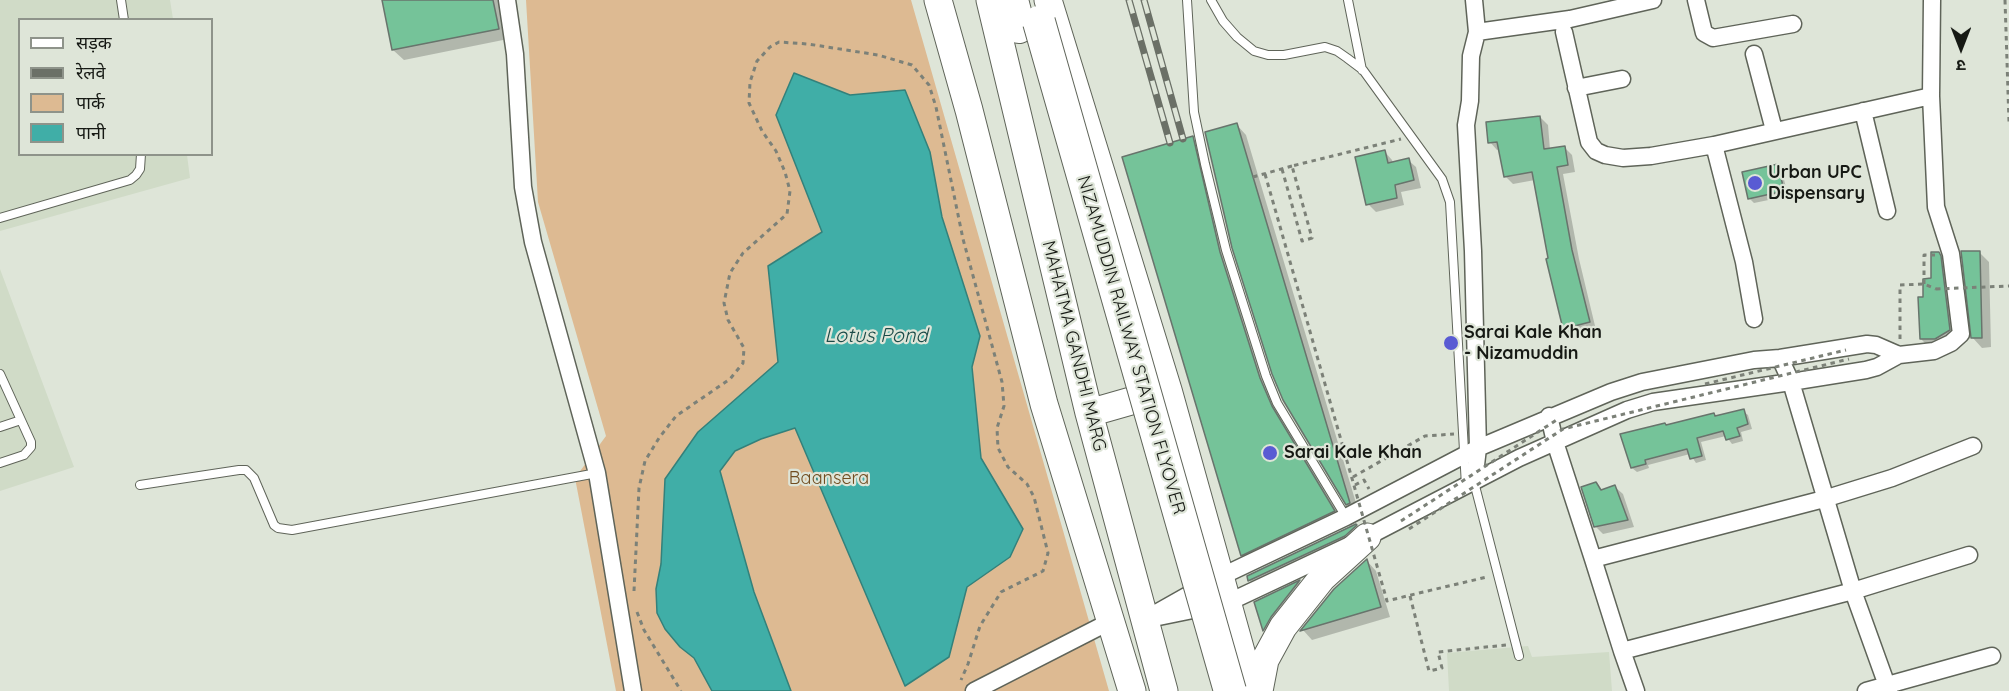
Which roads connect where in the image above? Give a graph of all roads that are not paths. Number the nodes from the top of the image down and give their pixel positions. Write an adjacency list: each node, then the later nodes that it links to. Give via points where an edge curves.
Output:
1 (121, 0): 13 (lane)
2 (507, 0): 43 (street, via 515,54 523,187 533,242)
3 (938, 0): 55 (main road, via 1044,404)
4 (990, 0): 35 (main road, MAHATMA GANDHI MARG)
5 (1187, 0): 47 (lane, via 1194,112 1226,250 1277,403)
6 (1211, 0): 18 (lane, via 1223,21 1254,51 1268,56 1325,47)
7 (1348, 0): 18 (lane)
8 (1474, 0): 15 (street)
9 (1653, 0): 15 (street, via 1570,19)
10 (1696, 0): 14 (street, via 1704,33 1713,38)
11 (1932, 0): 21 (street)
12 (1030, 10): 34 (main road); 64 (highway, NIZAMUDDIN RAILWAY STATION FLYOVER); 65 (highway, NIZAMUDDIN RAILWAY STATION FLYOVER, bridge)
13 (124, 18)
14 (1793, 24)
15 (1477, 32): 41 (street, via 1471,56 1466,124 1473,251)
16 (1564, 32): 20 (street)
17 (1754, 54): 23 (street)
18 (1362, 70): 41 (lane, via 1442,179 1450,202 1463,434)
19 (1622, 79): 20 (street)
20 (1576, 88): 24 (street, via 1596,151 1623,158)
21 (1931, 96): 22 (street); 29 (street, via 1936,207 1951,254 1961,334 1934,351)
22 (1863, 111): 23 (street); 26 (street)
23 (1774, 130): 24 (street)
24 (1714, 145): 28 (street, via 1744,262)
25 (141, 156): 27 (lane, via 140,169 130,180)
26 (1887, 211)
27 (0, 218)
28 (1754, 319)
29 (1899, 355): 30 (street, via 1867,344); 32 (street, via 1877,367)
30 (1780, 358): 32 (street); 36 (street, via 1642,382)
31 (0, 374): 33 (lane)
32 (1791, 382): 39 (street, via 1653,402); 46 (street)
33 (2, 384): 37 (lane)
34 (1168, 390): 35 (main road); 51 (main road)
35 (1089, 413): 54 (main road, MAHATMA GANDHI MARG)
36 (1553, 418): 39 (street); 41 (street)
37 (21, 420): 38 (lane); 42 (lane, via 31,447 24,454)
38 (0, 427)
39 (1555, 442): 44 (street); 50 (street)
40 (1973, 446): 46 (street, via 1893,478)
41 (1471, 451): 44 (street); 47 (street)
42 (0, 463)
43 (597, 473): 45 (lane, via 292,530 274,525 254,478 246,470); 61 (street)
44 (1470, 484): 48 (street); 57 (lane)
45 (140, 485)
46 (1824, 499): 50 (street); 52 (street)
47 (1346, 517): 51 (street)
48 (1367, 537): 53 (street); 67 (main road, via 1322,578 1283,627 1265,660)
49 (1969, 555): 52 (street)
50 (1593, 559): 56 (street)
51 (1220, 577): 53 (main road); 54 (street)
52 (1853, 591): 56 (street); 59 (street)
53 (1227, 603): 54 (street); 66 (main road)
54 (1144, 620): 63 (main road, MAHATMA GANDHI MARG)
55 (1111, 621): 60 (street); 62 (main road)
56 (1622, 651): 68 (street)
57 (1520, 656)
58 (1992, 656): 59 (street)
59 (1888, 688): 69 (street)
60 (966, 689)
61 (633, 691)
62 (1132, 691)
63 (1164, 691)
64 (1207, 691)
65 (1230, 691)
66 (1252, 691)
67 (1259, 691)
68 (1636, 691)
69 (1866, 691)

